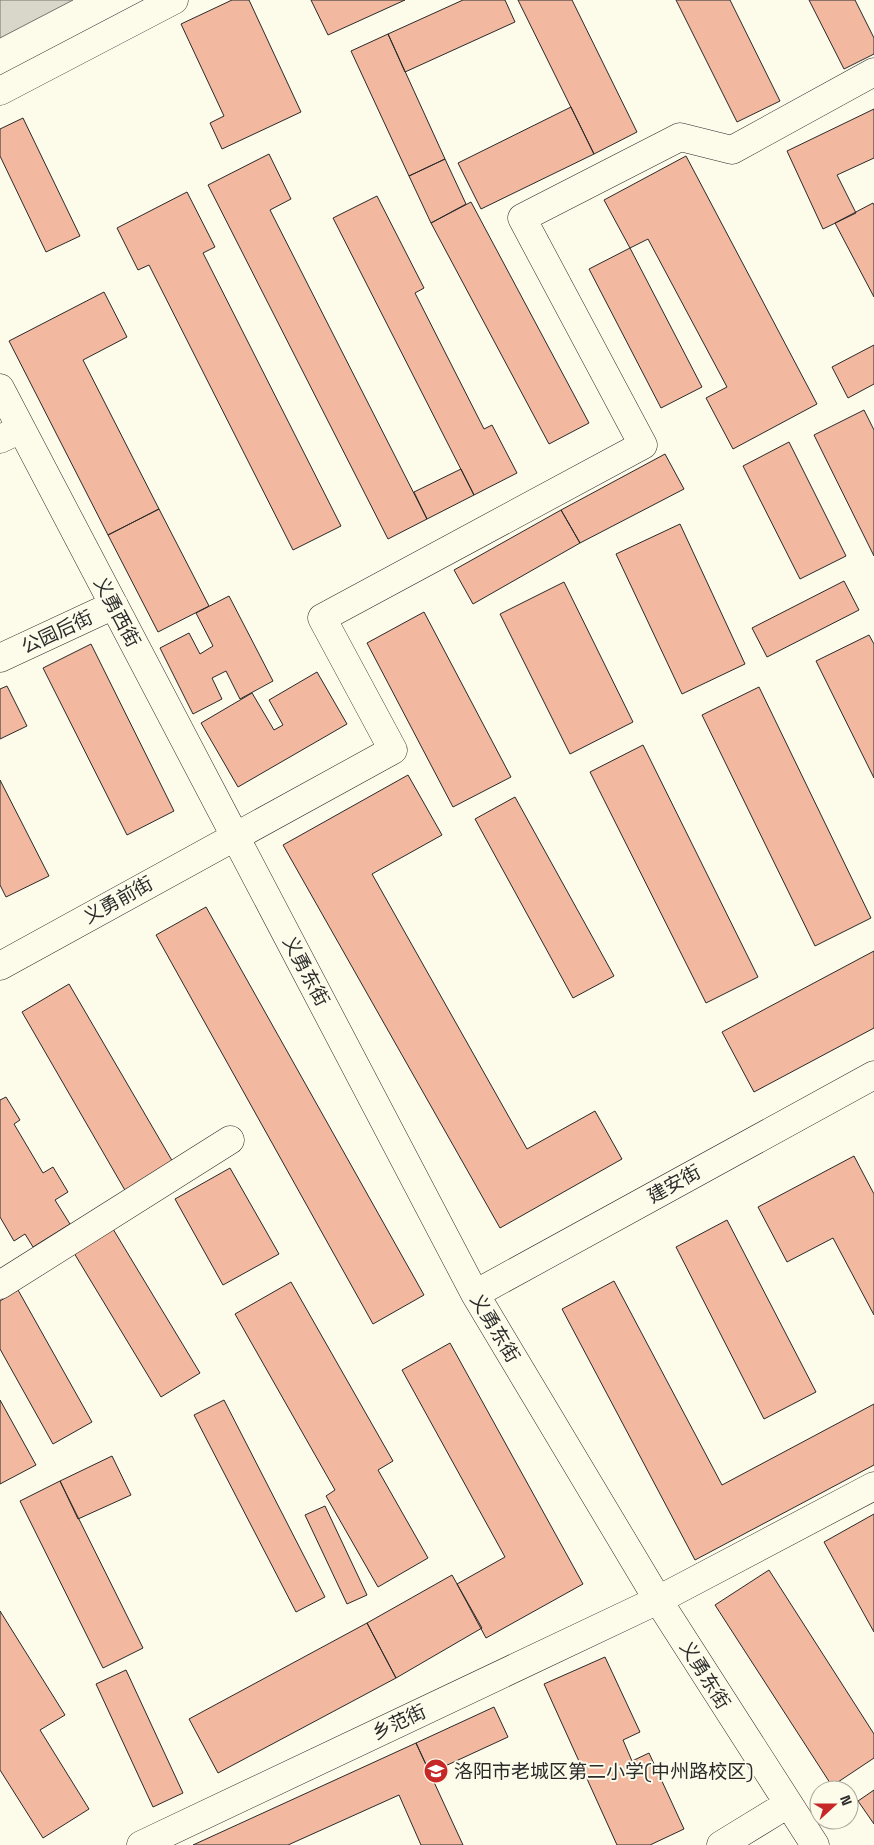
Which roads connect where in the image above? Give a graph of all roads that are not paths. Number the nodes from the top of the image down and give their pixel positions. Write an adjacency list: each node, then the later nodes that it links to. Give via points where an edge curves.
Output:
1 (174, 0): 3 (street)
2 (874, 72): 8 (street, 义勇前街, via 732,150 680,137 522,218 643,445 322,618 393,750)
3 (0, 90)
4 (0, 388): 5 (street, 义勇西街)
5 (10, 434): 6 (street, 义勇西街)
6 (114, 605): 7 (street, 公园后街); 8 (street, 义勇西街)
7 (0, 658)
8 (235, 835): 9 (street, 义勇前街); 13 (street, 义勇东街)
9 (0, 966)
10 (874, 1075): 13 (street, 建安街)
11 (230, 1140): 12 (street)
12 (0, 1285)
13 (474, 1294): 15 (street, 义勇东街)
14 (874, 1486): 15 (street, 乡范街)
15 (658, 1600): 16 (street, 义勇东街); 17 (street, 乡范街)
16 (788, 1804): 18 (street); 19 (street, 义勇东街)
17 (140, 1845)
18 (720, 1845)
19 (815, 1845)

